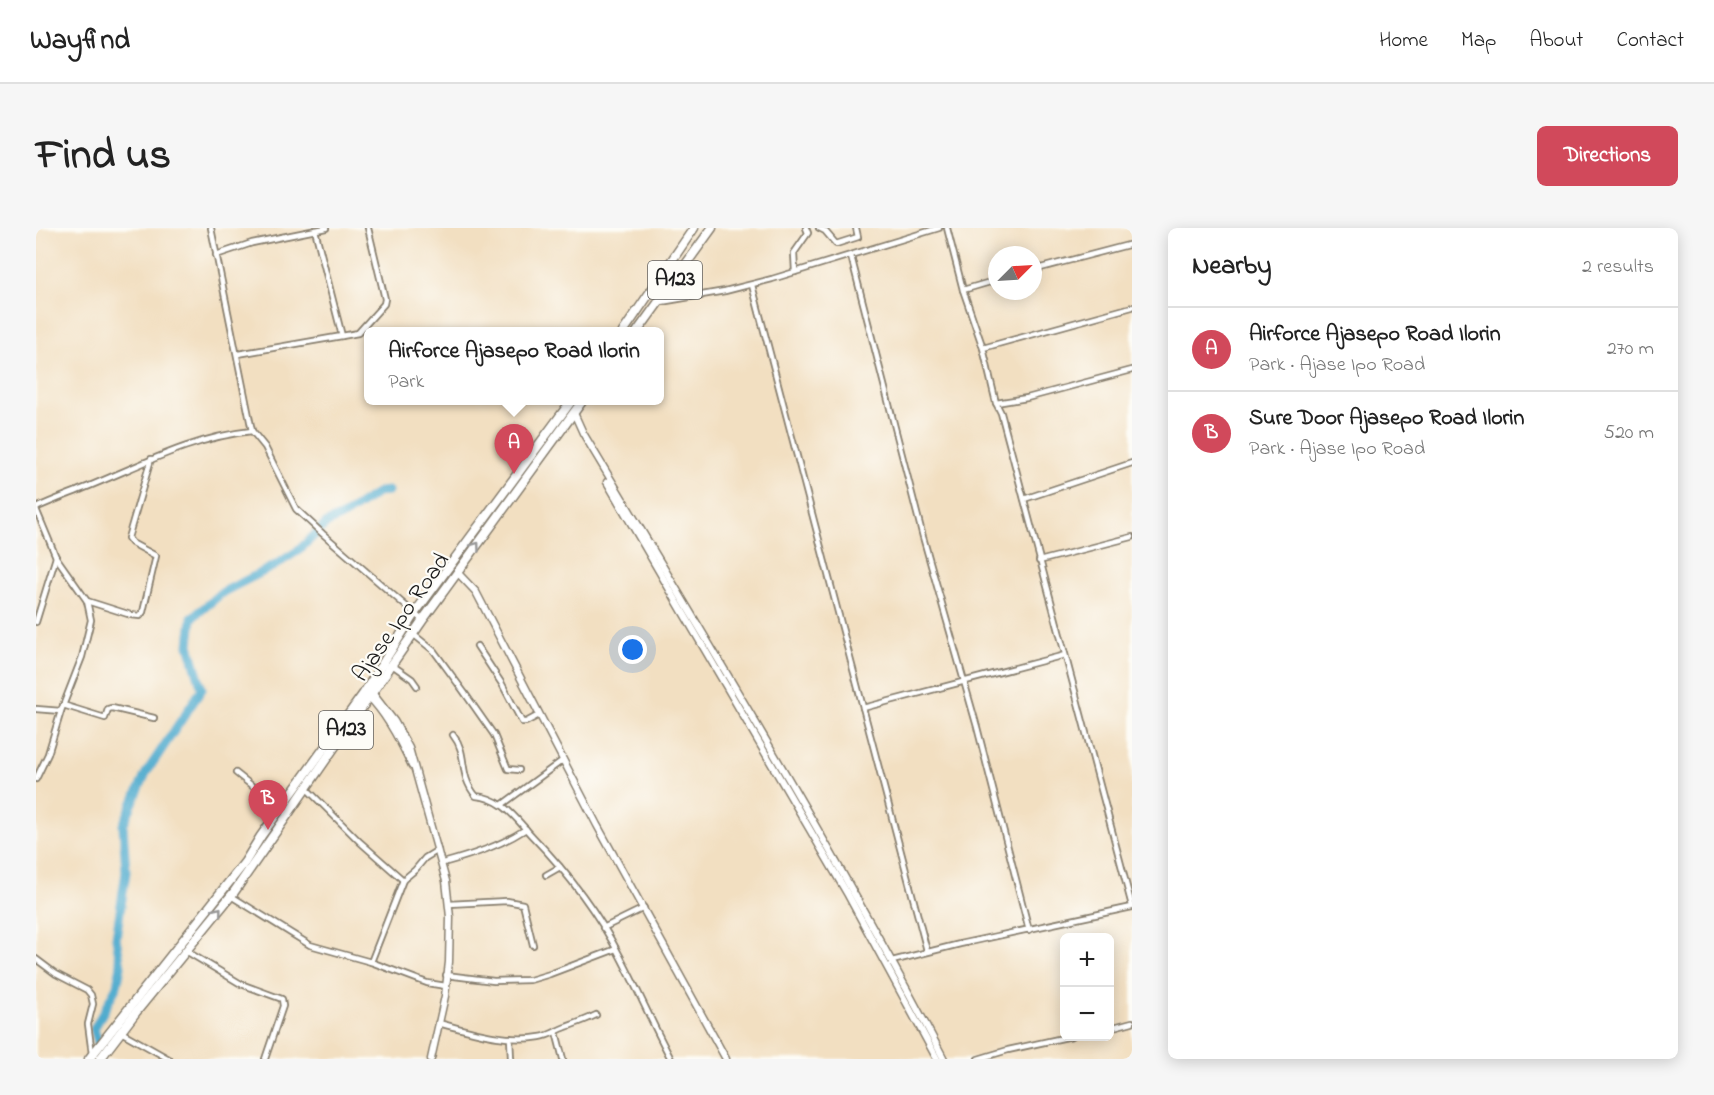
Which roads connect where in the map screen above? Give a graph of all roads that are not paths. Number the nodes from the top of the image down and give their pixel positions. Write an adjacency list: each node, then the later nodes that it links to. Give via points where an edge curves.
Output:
1 (211, 228): 13 (street)
2 (326, 228): 11 (street)
3 (368, 228): 26 (street, via 384,304 358,333)
4 (694, 228): 24 (highway, A123)
5 (712, 228): 17 (highway, A123)
6 (806, 228): 16 (street, via 794,254)
7 (819, 228): 8 (street, via 836,244 858,237)
8 (856, 228)
9 (939, 228): 14 (street)
10 (947, 228): 20 (street)
11 (315, 230): 13 (street); 26 (street)
12 (1132, 243): 15 (street)
13 (216, 255): 28 (street)
14 (851, 256): 16 (street); 52 (street)
15 (1042, 268)
16 (795, 272): 19 (street)
17 (678, 275): 21 (street); 22 (highway, A123)
18 (988, 283): 20 (street)
19 (752, 285): 21 (street); 56 (street)
20 (963, 290): 27 (street)
21 (700, 296): 22 (street)
22 (658, 303): 25 (highway, A123)
23 (1132, 307): 27 (street)
24 (626, 327)
25 (641, 327)
26 (342, 336): 28 (street)
27 (983, 348): 30 (street)
28 (238, 354): 35 (street)
29 (1132, 370): 30 (street)
30 (996, 403): 38 (street)
31 (568, 405): 45 (highway, Ajase Ipo Road / A123)
32 (580, 405): 33 (highway, Ajase Ipo Road / A123)
33 (574, 413): 34 (highway, Ajase Ipo Road / A123); 87 (street)
34 (566, 424): 43 (highway, Ajase Ipo Road / A123, one-way to 34); 89 (street, via 582,438)
35 (252, 430): 36 (street, via 202,441); 45 (street, via 297,509)
36 (151, 459): 39 (street); 44 (street, via 128,538 156,556 143,612 141,616 131,615)
37 (1132, 463): 38 (street)
38 (1024, 499): 42 (street)
39 (36, 508): 41 (street)
40 (1132, 537): 42 (street)
41 (56, 557): 44 (street); 47 (street)
42 (1039, 561): 50 (street)
43 (458, 572): 46 (highway, Ajase Ipo Road / A123); 59 (street, via 476,592)
44 (87, 601): 55 (street, via 91,620 82,657)
45 (414, 614): 46 (street); 54 (highway, Ajase Ipo Road / A123)
46 (422, 621): 48 (highway, Ajase Ipo Road / A123)
47 (36, 622)
48 (413, 634): 51 (highway, Ajase Ipo Road / A123); 63 (street, via 434,651 464,692 494,735 508,769)
49 (477, 646): 59 (street, via 522,722)
50 (1065, 655): 52 (street); 77 (street)
51 (392, 665): 53 (street); 54 (highway, Ajase Ipo Road / A123)
52 (963, 682): 56 (street); 81 (street)
53 (417, 686)
54 (369, 693): 66 (highway, Ajase Ipo Road / A123); 68 (highway, Ajase Ipo Road / A123); 70 (street, via 397,737 420,785)
55 (63, 705): 58 (street); 60 (street, via 105,718 112,708)
56 (863, 708): 85 (street)
57 (36, 709): 58 (street)
58 (61, 711): 65 (street)
59 (539, 715): 62 (street)
60 (154, 718)
61 (453, 735): 67 (street, via 462,750 463,774 471,791)
62 (563, 760): 67 (street); 78 (street)
63 (519, 770)
64 (236, 773): 68 (street)
65 (36, 779)
66 (306, 788): 74 (street); 75 (highway, Ajase Ipo Road / A123)
67 (503, 804): 69 (street)
68 (281, 810): 79 (highway, Ajase Ipo Road / A123)
69 (526, 829): 71 (street, via 478,853); 72 (street)
70 (438, 850): 71 (street); 74 (street)
71 (443, 863): 76 (street)
72 (560, 867): 73 (street); 80 (street)
73 (546, 875)
74 (403, 880): 88 (street)
75 (231, 896): 79 (highway, Ajase Ipo Road / A123, one-way to 75); 88 (street, via 310,945)
76 (449, 904): 82 (street, via 523,904); 90 (street)
77 (1132, 907): 81 (street)
78 (644, 908): 80 (street); 107 (street)
79 (198, 928): 84 (highway, Ajase Ipo Road / A123); 100 (highway, Ajase Ipo Road / A123, via 106,1037)
80 (603, 928): 83 (street)
81 (1029, 930): 85 (street)
82 (533, 945)
83 (616, 949): 90 (street, via 530,980 494,981); 106 (street)
84 (185, 950): 96 (highway, Ajase Ipo Road / A123); 102 (street, via 241,984 282,999 284,1006)
85 (927, 951): 87 (street)
86 (36, 959): 100 (street, via 91,995 88,1024)
87 (892, 961): 89 (street); 109 (street)
88 (371, 962): 91 (street)
89 (889, 968): 108 (street)
90 (446, 975): 91 (street)
91 (446, 986): 94 (street)
92 (596, 1015): 97 (street)
93 (1132, 1022): 95 (street)
94 (438, 1023): 98 (street); 103 (street)
95 (1114, 1027)
96 (121, 1032): 100 (highway, Ajase Ipo Road / A123); 101 (street)
97 (556, 1032): 98 (street); 105 (street)
98 (510, 1038): 104 (street)
99 (1060, 1039): 110 (street)
100 (96, 1055)
101 (169, 1059)
102 (264, 1059)
103 (431, 1059)
104 (511, 1059)
105 (563, 1059)
106 (671, 1059)
107 (726, 1059)
108 (937, 1059)
109 (944, 1059)
110 (978, 1059)

